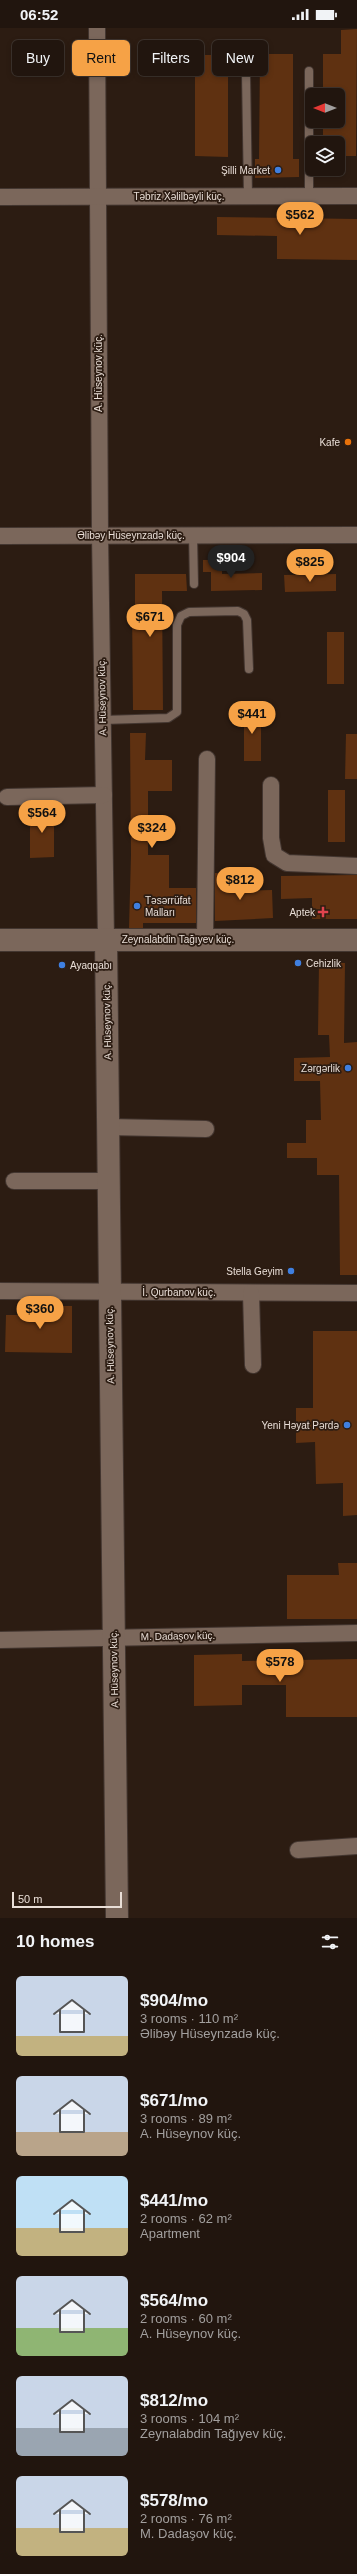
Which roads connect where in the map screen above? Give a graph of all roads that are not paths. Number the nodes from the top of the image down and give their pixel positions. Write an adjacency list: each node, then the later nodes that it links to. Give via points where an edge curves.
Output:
1 (96, 28): 8 (street, A. Hüseynov küç.)
2 (308, 71): 5 (lane)
3 (246, 76): 4 (lane)
4 (248, 196): 5 (street, Təbriz Xəlilbəyli küç.); 8 (street, Təbriz Xəlilbəyli küç.)
5 (308, 196): 6 (street, Təbriz Xəlilbəyli küç.)
6 (357, 196)
7 (0, 197): 8 (street, Təbriz Xəlilbəyli küç.)
8 (97, 197): 10 (street, A. Hüseynov küç.)
9 (357, 534): 11 (street, Əlibəy Hüseynzadə küç.)
10 (100, 535): 11 (street, Əlibəy Hüseynzadə küç.); 12 (street, Əlibəy Hüseynzadə küç.); 15 (street, A. Hüseynov küç.)
11 (193, 535): 13 (lane)
12 (0, 536)
13 (194, 584)
14 (249, 668): 15 (lane, via 247,620 244,614 238,611 189,612 181,616 177,624 177,712 168,718)
15 (102, 720): 18 (street, A. Hüseynov küç.)
16 (206, 759): 21 (street)
17 (271, 785): 20 (street, via 271,838 274,855 287,863)
18 (104, 795): 19 (street); 23 (street, A. Hüseynov küç.)
19 (7, 797)
20 (357, 866)
21 (205, 939): 23 (street, Zeynalabdin Tağıyev küç.); 24 (street, Zeynalabdin Tağıyev küç.)
22 (0, 940): 23 (street, Zeynalabdin Tağıyev küç.)
23 (106, 940): 25 (street, A. Hüseynov küç.)
24 (357, 940)
25 (108, 1127): 26 (street); 28 (street, A. Hüseynov küç.)
26 (206, 1129)
27 (14, 1181): 28 (street)
28 (109, 1181): 30 (street, A. Hüseynov küç.)
29 (0, 1291): 30 (street, İ. Qurbanov küç.)
30 (110, 1291): 31 (street, İ. Qurbanov küç.); 35 (street, A. Hüseynov küç.)
31 (251, 1293): 32 (street, İ. Qurbanov küç.); 33 (street)
32 (357, 1293)
33 (253, 1365)
34 (357, 1633): 35 (street, M. Dadaşov küç.)
35 (114, 1638): 36 (street, M. Dadaşov küç.); 39 (street, A. Hüseynov küç.)
36 (0, 1640)
37 (357, 1846): 38 (street)
38 (298, 1850)
39 (117, 1918)

